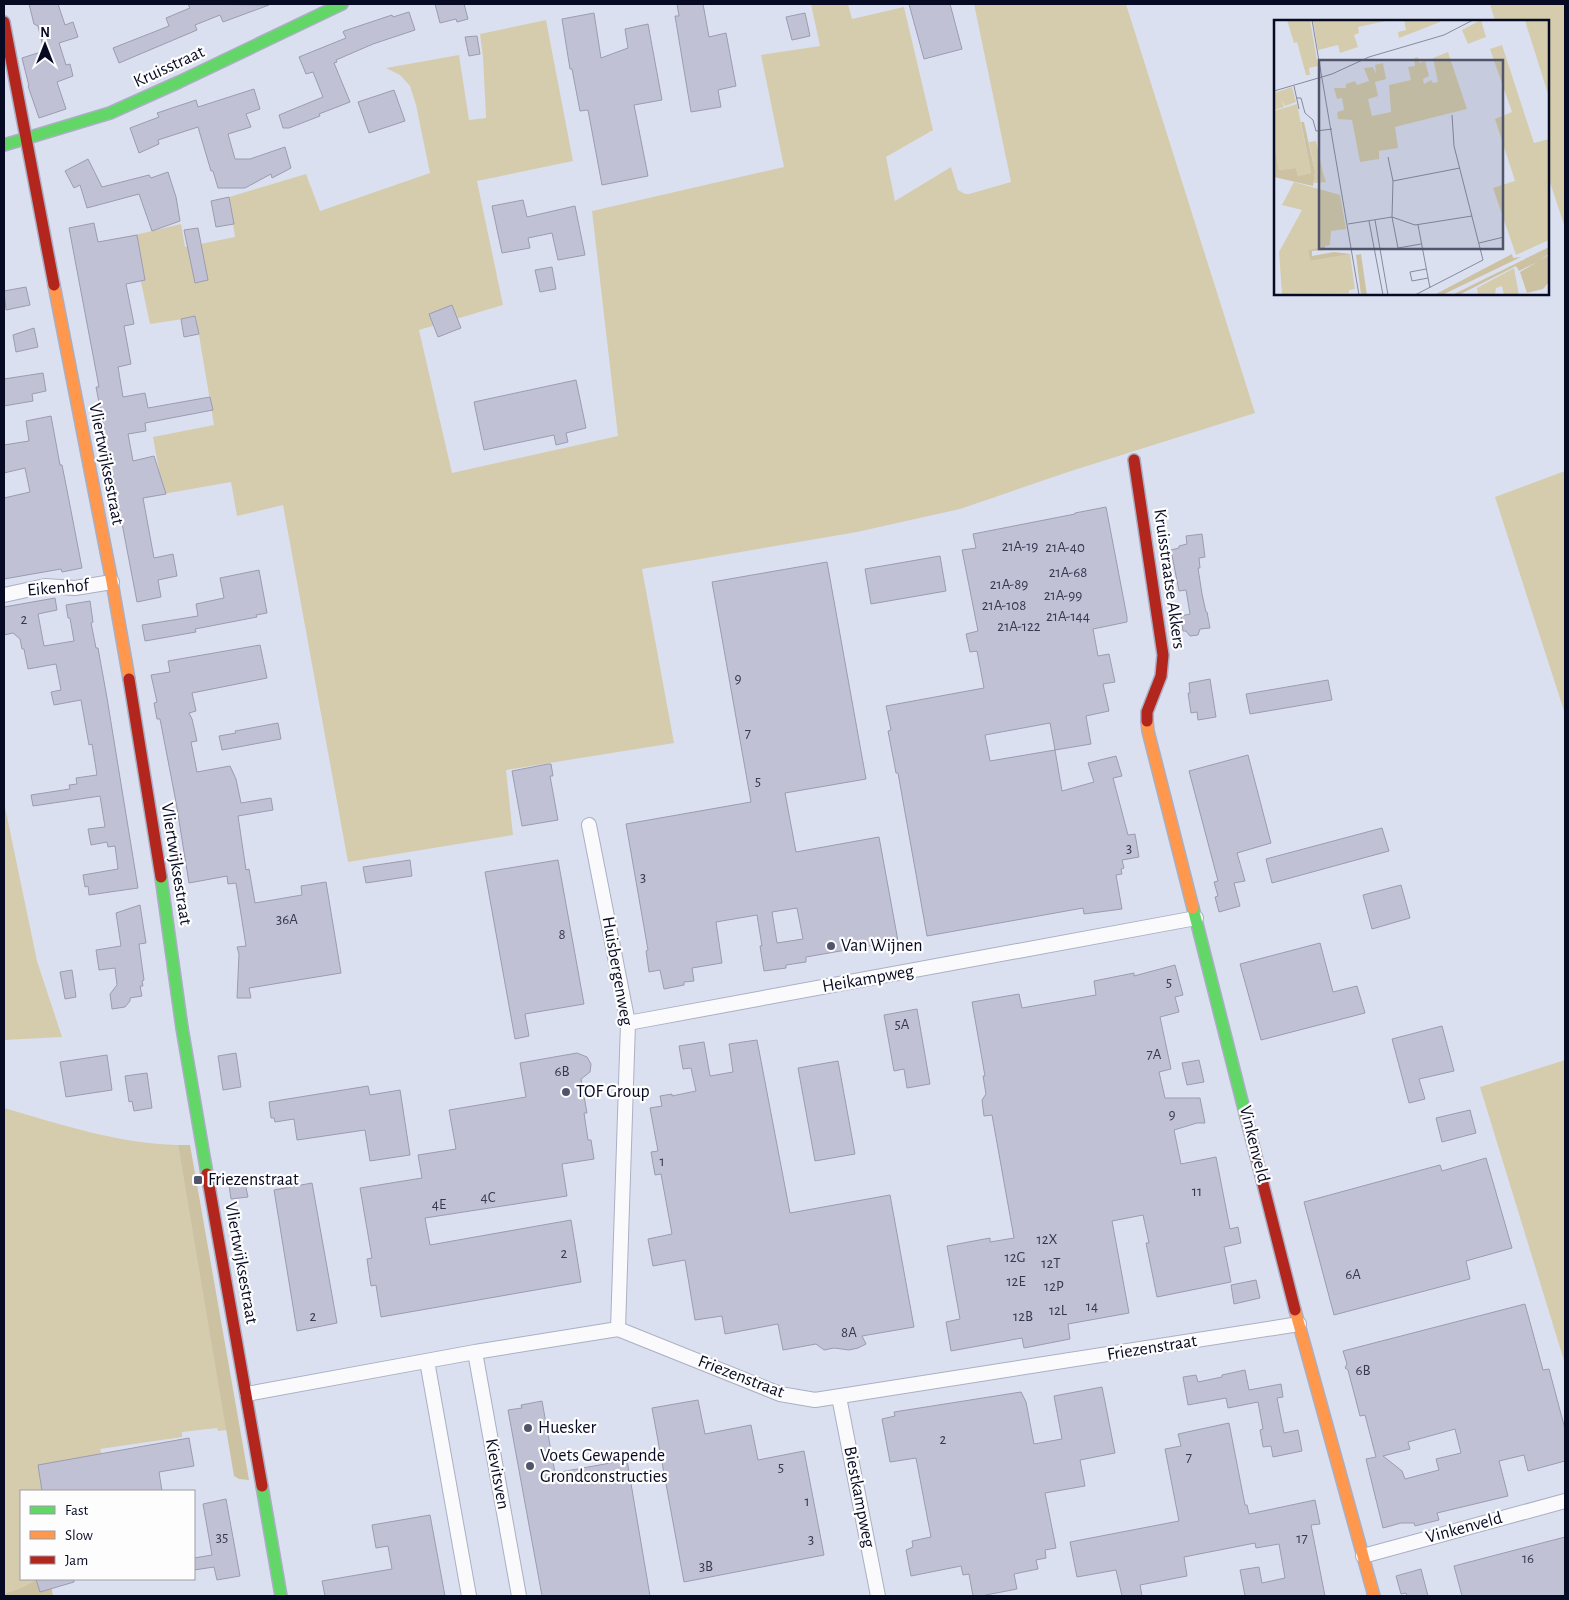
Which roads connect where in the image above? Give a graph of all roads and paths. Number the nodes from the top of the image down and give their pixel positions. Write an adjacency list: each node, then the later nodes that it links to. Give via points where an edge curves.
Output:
1 (342, 4): 3 (street, Kruisstraat, via 110,113)
2 (4, 22): 3 (street, Vliertwijksestraat)
3 (25, 139): 4 (street, Kruisstraat); 6 (street, Vliertwijksestraat)
4 (4, 145)
5 (1134, 460): 8 (street, Kruisstraatse Akkers, via 1163,655 1161,676 1147,712)
6 (112, 582): 7 (street, Eikenhof, via 75,588 45,586); 16 (street, Vliertwijksestraat, via 153,823 182,1028)
7 (4, 595)
8 (1148, 731): 10 (street, Vinkenveld)
9 (589, 825): 11 (street, Huisbergenweg)
10 (1196, 918): 11 (street, Heikampweg); 12 (street, Vinkenveld)
11 (628, 1023): 13 (street, Huisbergenweg)
12 (1299, 1324): 17 (street, Friezenstraat); 19 (street, Vinkenveld)
13 (618, 1328): 14 (street); 17 (street, Friezenstraat, via 780,1394 815,1400)
14 (475, 1352): 15 (street); 22 (street, Kievitsven)
15 (427, 1361): 16 (street); 21 (street)
16 (247, 1394): 20 (street, Vliertwijksestraat)
17 (839, 1397): 23 (street, Biestkampweg)
18 (1565, 1501): 19 (street, Vinkenveld)
19 (1363, 1556): 24 (street, Vinkenveld)
20 (281, 1596)
21 (469, 1596)
22 (519, 1596)
23 (878, 1596)
24 (1374, 1596)

